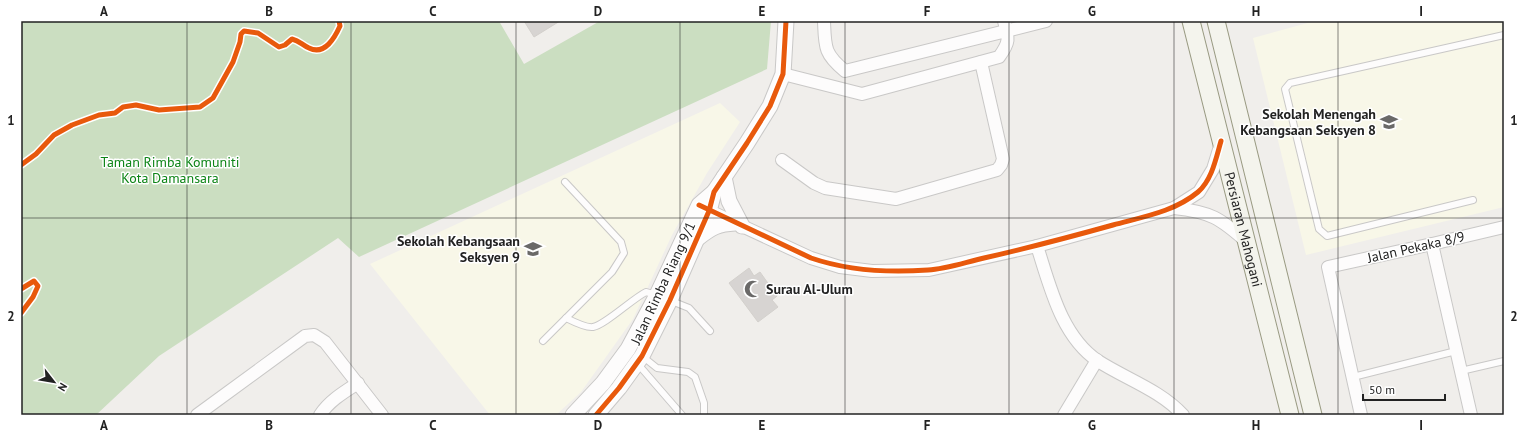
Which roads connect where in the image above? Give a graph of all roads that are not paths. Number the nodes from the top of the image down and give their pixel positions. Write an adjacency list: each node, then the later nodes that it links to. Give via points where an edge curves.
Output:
1 (786, 21): 9 (street, Jalan Rimba Riang 9/1)
2 (824, 21): 6 (street, via 826,50 833,61 845,70)
3 (1046, 21): 6 (street)
4 (1191, 21): 10 (main road, Persiaran Mahogani)
5 (1216, 21): 44 (main road, Persiaran Mahogani)
6 (1005, 26): 8 (street, via 1008,45 999,58)
7 (1504, 35): 14 (lane, via 1290,83 1285,89 1319,229 1327,236)
8 (981, 62): 9 (street, via 862,94); 11 (street, via 1003,159 997,170 896,199 825,188)
9 (783, 74): 12 (street, Jalan Rimba Riang 9/1, via 770,106)
10 (1221, 141): 16 (street, via 1213,169 1199,192); 20 (main road, Persiaran Mahogani)
11 (782, 160)
12 (724, 177): 15 (street, Jalan Rimba Riang 9/1); 17 (street, via 728,201)
13 (565, 182): 24 (lane, via 621,242 624,253 612,272)
14 (1473, 200)
15 (704, 208): 17 (street); 19 (street, Jalan Rimba Riang 9/1); 23 (street)
16 (1174, 208): 20 (street, via 1214,216); 22 (street)
17 (738, 224): 19 (street, via 720,224); 22 (street, via 811,258 840,267 872,271 929,270)
18 (1504, 227): 21 (street, Jalan Pekaka 8/9)
19 (697, 238): 23 (street, Jalan Rimba Riang 9/1)
20 (1247, 243): 43 (main road, Persiaran Mahogani)
21 (1432, 244): 27 (street); 32 (street, Jalan Pekaka 8/9, via 1328,267)
22 (1037, 246): 29 (street, via 1055,301 1067,325 1081,347)
23 (663, 298): 24 (lane, via 646,292 636,296 601,324 592,327); 25 (lane, via 689,308); 28 (street, Jalan Rimba Riang 9/1); 37 (street, via 603,383)
24 (566, 318): 26 (lane)
25 (710, 331)
26 (543, 341)
27 (1456, 351): 31 (street); 32 (lane)
28 (639, 360): 38 (street, Jalan Rimba Riang 9/1); 39 (lane); 40 (lane, via 657,368 688,372 695,377 704,403)
29 (1097, 360): 41 (street); 42 (street, via 1163,398)
30 (1504, 361): 31 (lane)
31 (1461, 371): 46 (street)
32 (1353, 377): 45 (street)
33 (358, 383): 34 (street, via 325,342 314,335 305,336); 35 (street, via 339,395); 36 (street)
34 (197, 415)
35 (320, 415)
36 (382, 415)
37 (573, 415)
38 (596, 415)
39 (682, 415)
40 (704, 415)
41 (1064, 415)
42 (1183, 415)
43 (1290, 415)
44 (1313, 415)
45 (1362, 415)
46 (1471, 415)

